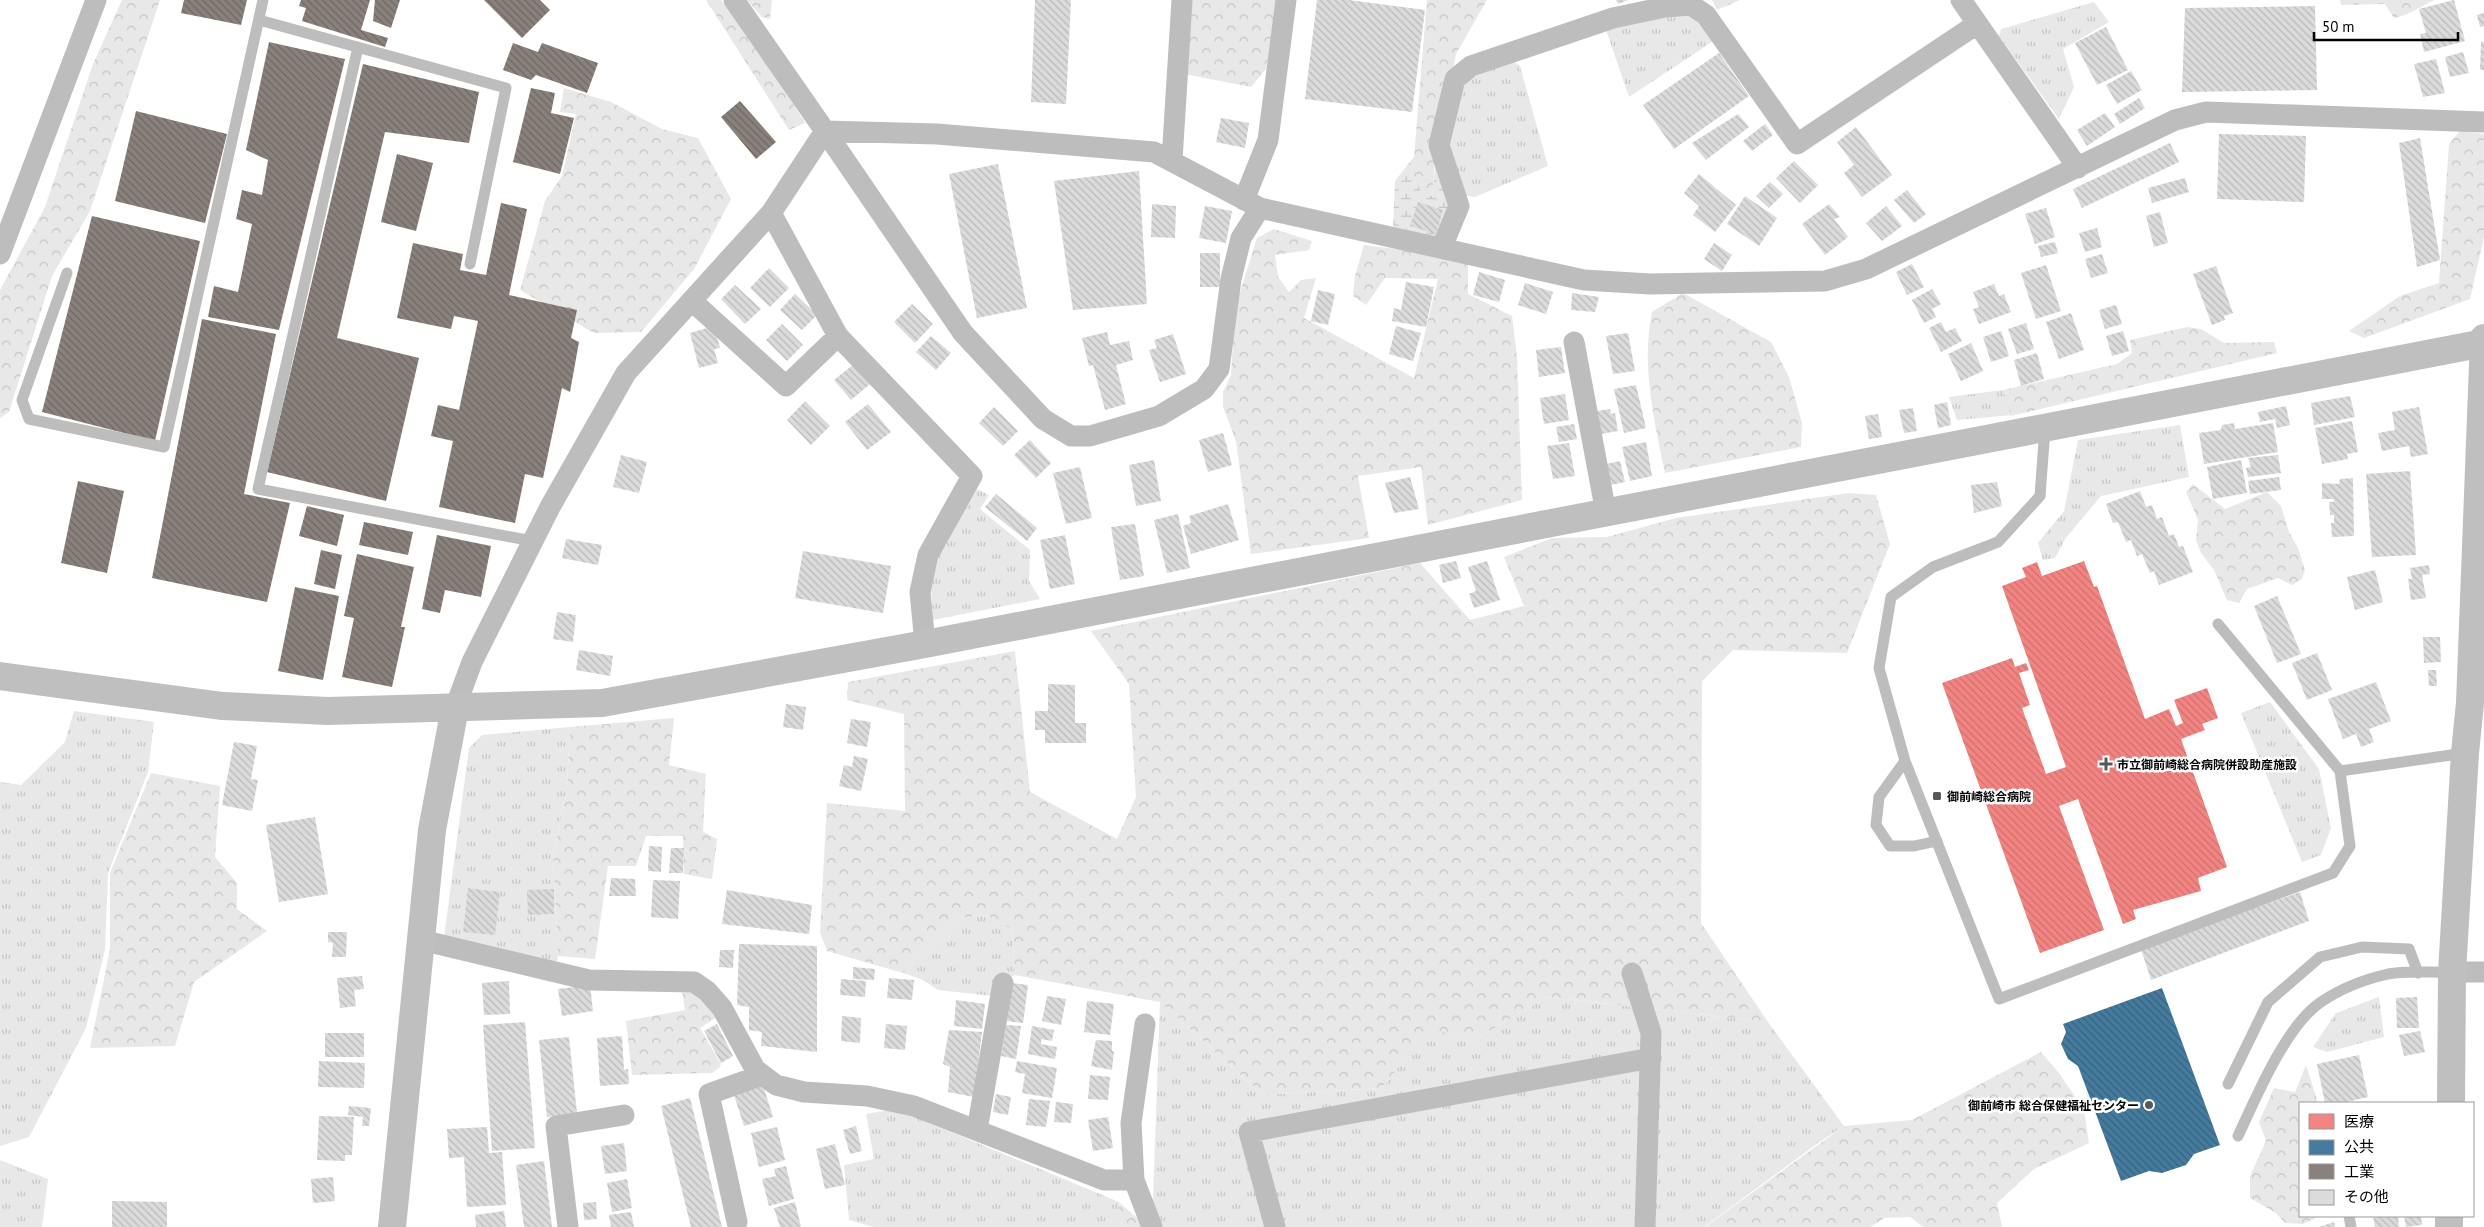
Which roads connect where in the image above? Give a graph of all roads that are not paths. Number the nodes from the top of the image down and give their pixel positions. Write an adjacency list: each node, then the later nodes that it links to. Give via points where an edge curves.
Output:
1 (96, 0): 17 (street)
2 (264, 0): 7 (lane)
3 (734, 0): 11 (street)
4 (1182, 0): 12 (street)
5 (1286, 0): 14 (street, via 1268,140)
6 (1961, 0): 8 (street)
7 (259, 20): 9 (lane); 19 (lane, via 164,448 29,419 22,400)
8 (1977, 24): 13 (street); 16 (street, via 1797,144 1706,15 1691,5 1665,6 1613,18 1471,66 1455,79 1439,145 1459,206)
9 (358, 47): 18 (lane, via 506,88); 27 (lane, via 258,489)
10 (2484, 122): 13 (street, via 2206,112 2175,120)
11 (825, 131): 12 (street, via 937,134 1144,151); 14 (street, via 963,333 1043,419 1071,436 1090,436 1159,416 1204,389 1219,369 1231,279); 15 (street)
12 (1172, 160): 14 (street)
13 (2078, 168): 16 (street, via 1866,269 1826,281 1650,284 1584,280)
14 (1252, 204): 16 (street)
15 (772, 213): 20 (street); 21 (street)
16 (1442, 247)
17 (0, 254)
18 (470, 264)
19 (68, 273)
20 (692, 301): 21 (street, via 786,386); 27 (street, via 626,373)
21 (838, 336): 30 (street, via 972,476 928,555 920,592)
22 (1574, 342): 26 (street)
23 (2484, 342): 24 (street); 25 (street)
24 (2045, 428): 26 (street); 34 (lane, via 2040,496 1998,542 1933,567 1891,597 1879,668)
25 (2481, 502): 28 (street)
26 (1606, 513): 30 (street)
27 (532, 542): 32 (street, via 472,662)
28 (2479, 604): 33 (street)
29 (2218, 624): 35 (lane)
30 (925, 644): 32 (street, via 602,703)
31 (0, 676): 32 (street, via 223,706 328,711)
32 (455, 708): 37 (street, via 432,830)
33 (2470, 737): 35 (lane); 38 (street)
34 (1905, 762): 36 (lane); 36 (lane, via 1879,797 1876,825 1890,846 1914,846)
35 (2340, 771): 36 (lane, via 2350,846 2333,873 1999,998)
36 (1937, 841)
37 (421, 940): 45 (street, via 589,980 694,982 722,1008 755,1069); 53 (street)
38 (2452, 972): 39 (street); 41 (lane); 47 (street)
39 (2484, 972)
40 (1632, 973): 44 (street, via 1651,1033)
41 (2418, 973): 46 (lane, via 2408,949 2362,947 2320,957 2268,1002); 50 (lane, via 2388,974 2320,1002 2299,1024 2279,1055)
42 (1003, 983): 49 (street)
43 (1145, 1024): 51 (street, via 1131,1123)
44 (1651, 1058): 56 (street, via 1250,1132); 57 (street)
45 (762, 1075): 49 (street, via 776,1085 804,1092 867,1096 914,1106); 52 (street, via 709,1094)
46 (2228, 1084)
47 (2451, 1102)
48 (624, 1115): 54 (street, via 556,1126)
49 (977, 1130): 51 (street, via 1104,1180)
50 (2238, 1136)
51 (1134, 1180): 55 (street)
52 (737, 1222)
53 (392, 1227)
54 (568, 1227)
55 (1152, 1227)
56 (1275, 1227)
57 (1645, 1227)

